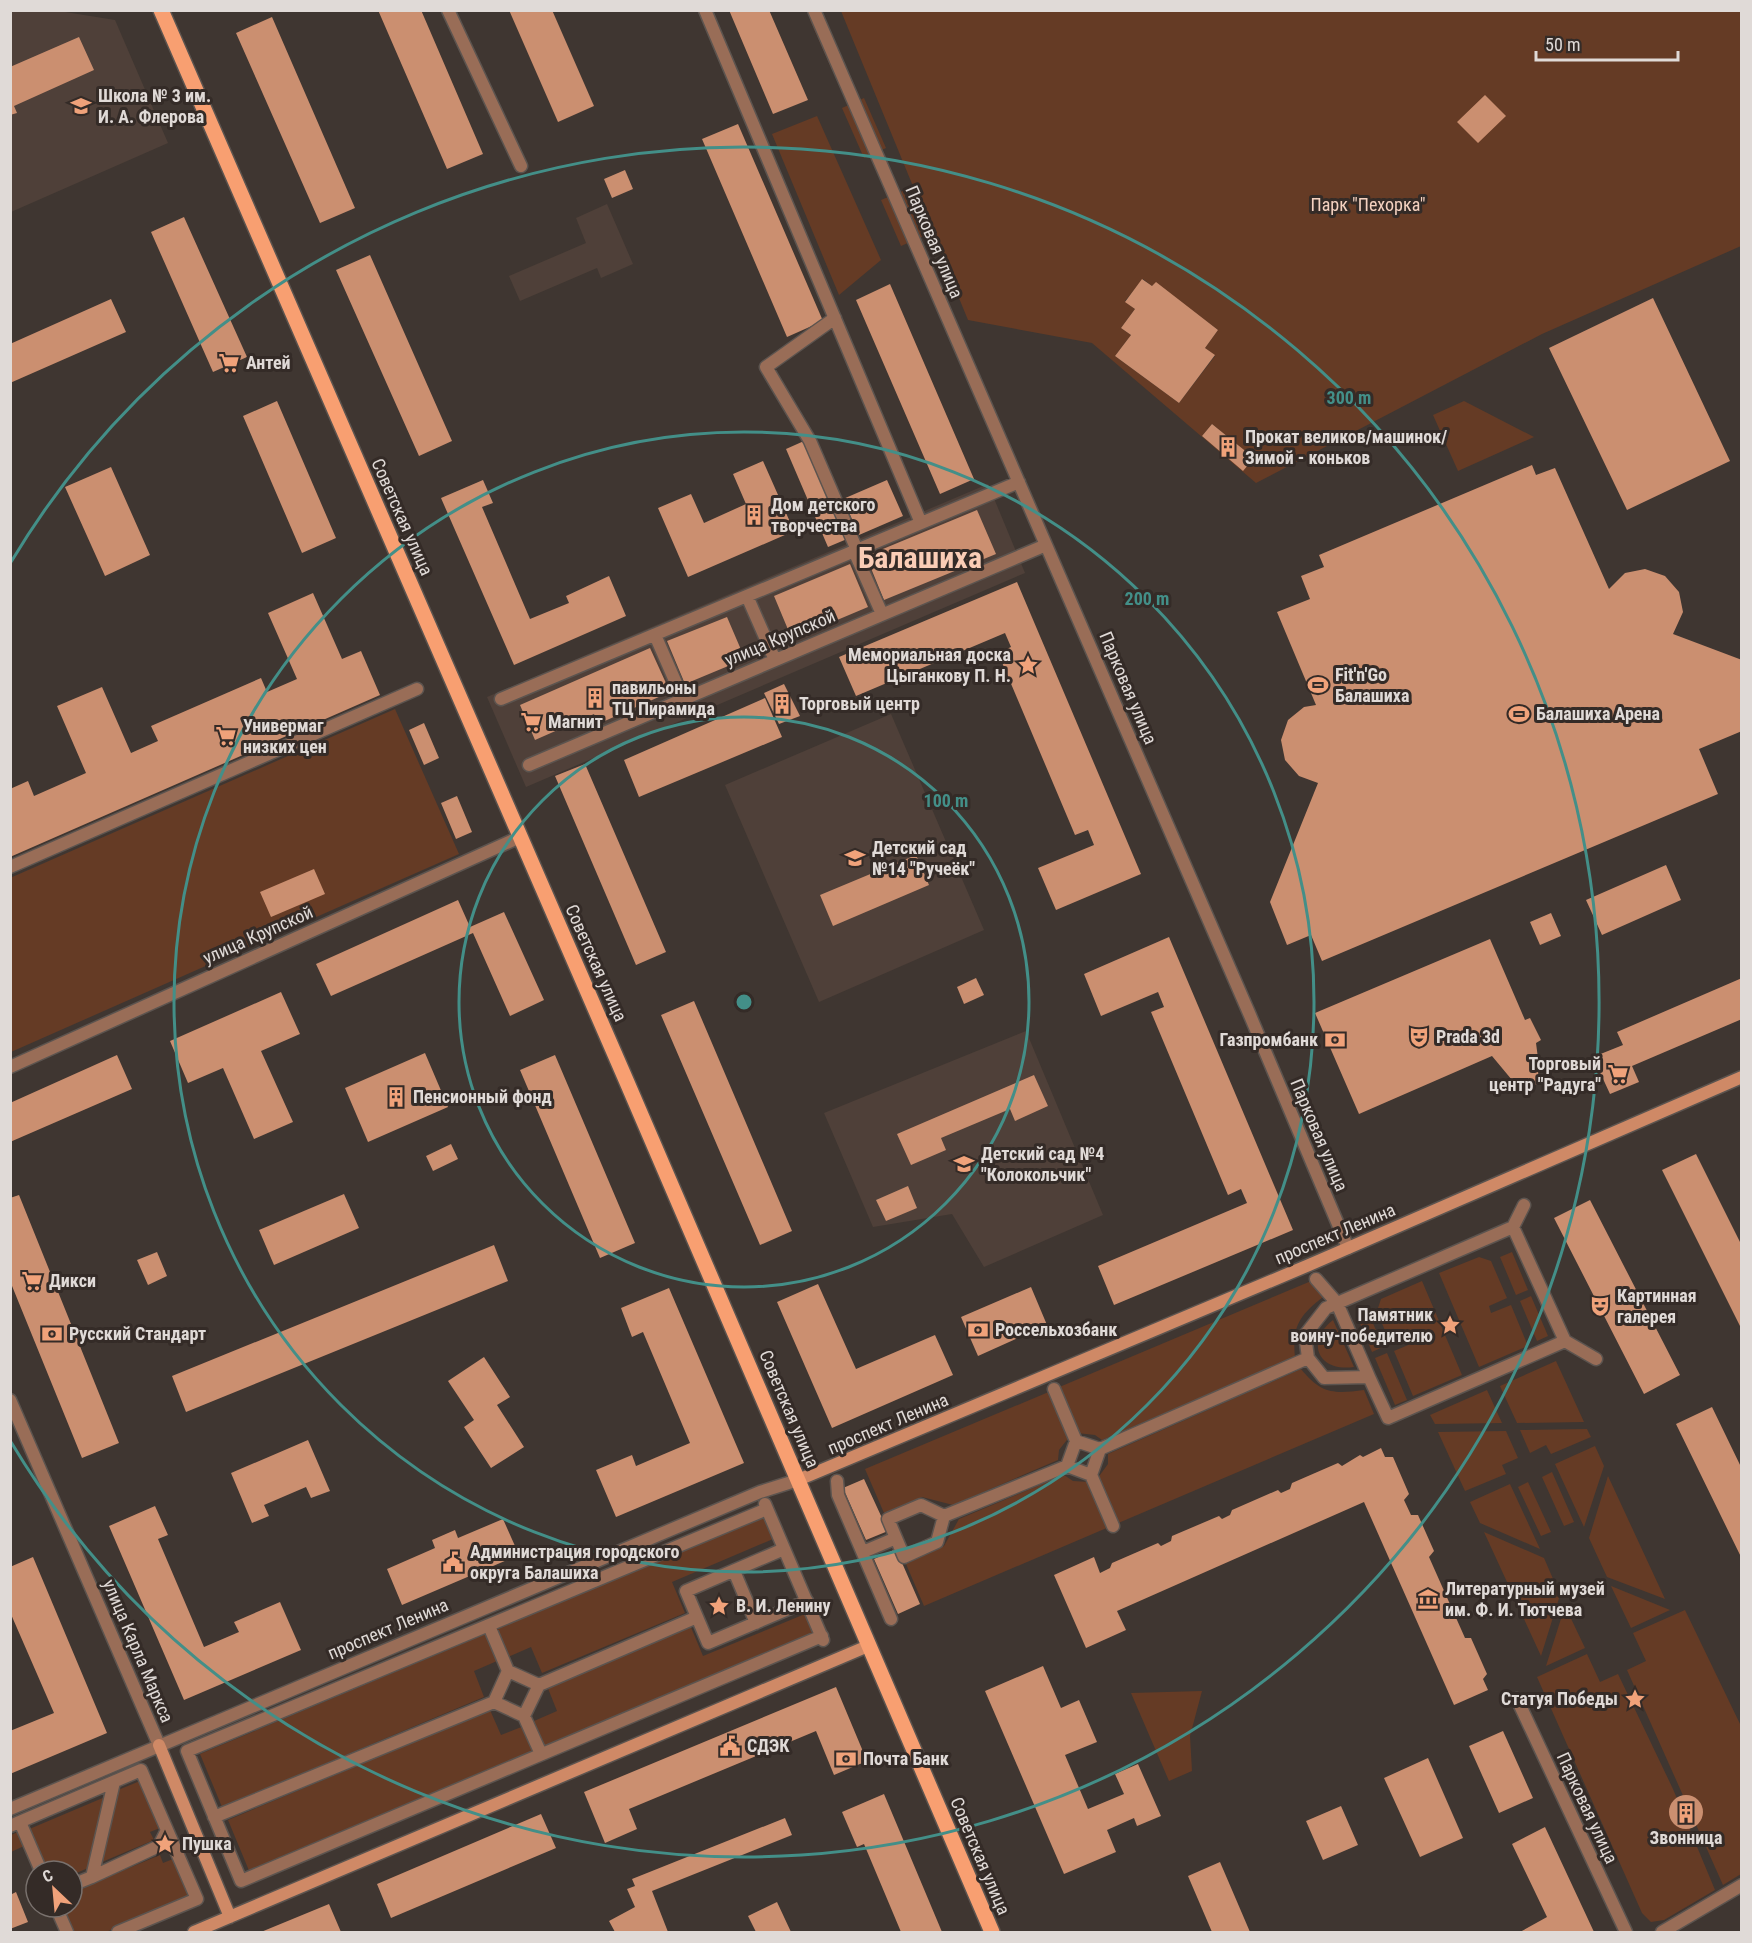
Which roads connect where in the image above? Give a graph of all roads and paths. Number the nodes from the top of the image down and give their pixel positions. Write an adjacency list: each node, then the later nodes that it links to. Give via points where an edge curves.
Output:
1 (161, 10): 19 (main road, Советская улица)
2 (448, 10): 5 (street)
3 (705, 10): 6 (street)
4 (814, 10): 7 (street, Парковая улица)
5 (520, 166)
6 (835, 318): 8 (street); 10 (street, via 766,367 810,441)
7 (1019, 482): 8 (street); 9 (street, Парковая улица)
8 (921, 523): 10 (street)
9 (1046, 545): 12 (street, улица Крупской); 25 (street, Парковая улица)
10 (856, 550): 11 (street); 12 (street)
11 (747, 596): 13 (street); 14 (street)
12 (882, 614): 14 (street, улица Крупской)
13 (655, 635): 16 (street); 17 (street)
14 (775, 660): 17 (street, улица Крупской)
15 (417, 689): 20 (street)
16 (501, 699)
17 (683, 699): 18 (street, улица Крупской)
18 (529, 765)
19 (520, 837): 21 (street, улица Крупской); 38 (main road, Советская улица)
20 (10, 867)
21 (10, 1067)
22 (1742, 1077): 25 (main road, проспект Ленина)
23 (1524, 1205): 24 (street)
24 (1513, 1227): 27 (street); 28 (street)
25 (1348, 1248): 38 (main road, проспект Ленина)
26 (1316, 1279): 27 (street)
27 (1337, 1303): 29 (street, via 1326,1308 1305,1335); 31 (street)
28 (1565, 1341): 30 (street); 31 (street, via 1388,1418)
29 (1308, 1358): 31 (street, via 1324,1378); 35 (street)
30 (1596, 1359)
31 (1369, 1377)
32 (1054, 1389): 34 (street)
33 (10, 1400): 57 (street, улица Карла Маркса)
34 (1076, 1441): 35 (street); 36 (street)
35 (1100, 1449): 37 (street)
36 (1067, 1466): 37 (street); 40 (street)
37 (1091, 1475): 41 (street)
38 (798, 1480): 51 (main road, Советская улица); 57 (street, проспект Ленина, via 760,1492)
39 (837, 1481): 44 (street, via 838,1495)
40 (944, 1516): 42 (street, via 921,1504 888,1519); 42 (street, via 937,1542 929,1546 904,1557)
41 (1113, 1526)
42 (896, 1538): 44 (street)
43 (784, 1549): 45 (street); 46 (street); 50 (street, via 771,1511)
44 (863, 1552): 48 (street)
45 (734, 1571): 47 (street, via 686,1591); 49 (street)
46 (807, 1601): 49 (street); 58 (street, via 824,1635)
47 (697, 1617): 49 (street, via 708,1643); 53 (street)
48 (891, 1619)
49 (756, 1623)
50 (489, 1626): 52 (street); 61 (street, via 187,1751)
51 (868, 1646): 70 (main road); 73 (main road, Советская улица)
52 (508, 1671): 53 (street); 55 (street)
53 (539, 1685): 56 (street)
54 (1517, 1699): 74 (street, Парковая улица)
55 (494, 1702): 56 (street); 61 (street)
56 (524, 1716): 58 (street)
57 (159, 1745): 60 (street, проспект Ленина); 70 (main road, улица Карла Маркса)
58 (541, 1754): 61 (street, via 241,1881)
59 (114, 1782): 62 (street); 63 (street, via 141,1770); 67 (street)
60 (10, 1809)
61 (214, 1817)
62 (15, 1824): 66 (street)
63 (167, 1830): 64 (street); 65 (street)
64 (159, 1846): 65 (street); 67 (street)
65 (177, 1852): 71 (street, via 196,1899)
66 (34, 1859)
67 (92, 1877): 68 (street)
68 (84, 1880)
69 (1742, 1885): 75 (street)
70 (230, 1917): 72 (main road)
71 (118, 1932)
72 (194, 1932)
73 (992, 1932)
74 (1626, 1932)
75 (1662, 1932)

